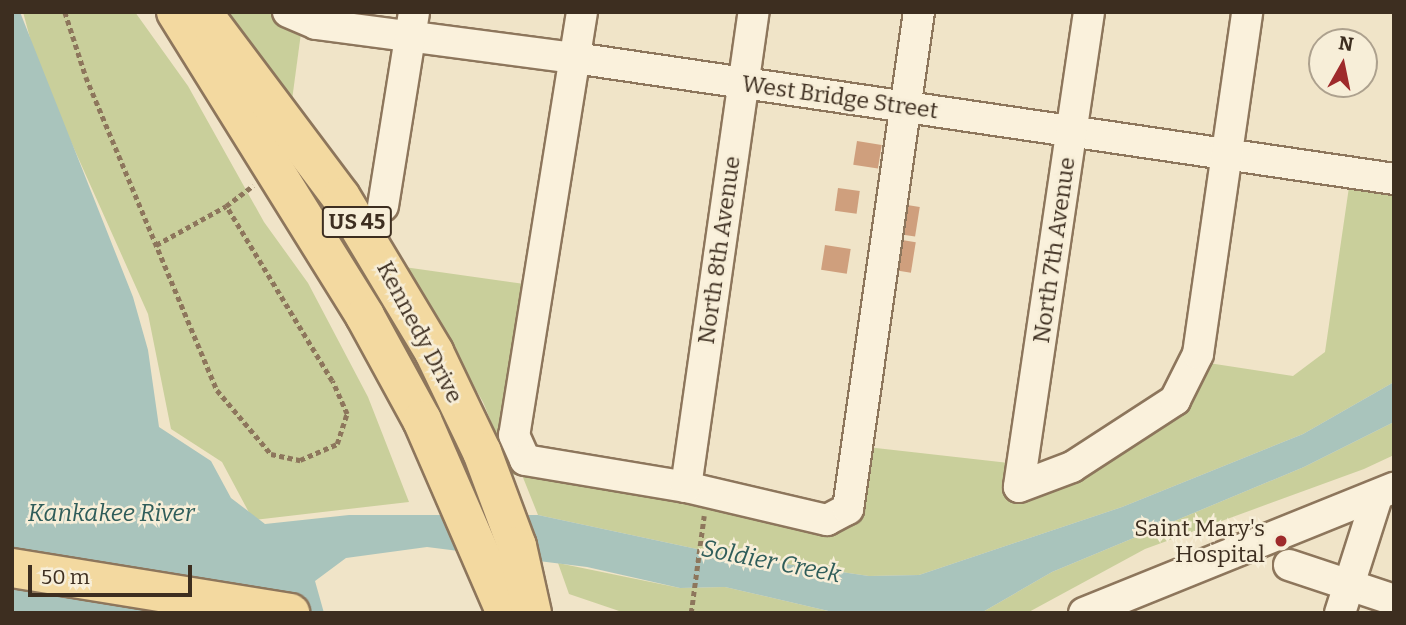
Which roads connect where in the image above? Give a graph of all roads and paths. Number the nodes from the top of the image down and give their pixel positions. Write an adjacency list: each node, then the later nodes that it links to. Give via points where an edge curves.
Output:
1 (65, 12): 20 (path, via 86,77)
2 (176, 12): 16 (main road, Kennedy Drive / US 45, via 186,35)
3 (202, 12): 28 (main road, Kennedy Drive / US 45, via 286,120 391,274 482,452)
4 (288, 12): 10 (street, West Bridge Street, via 316,24)
5 (582, 12): 11 (street)
6 (754, 12): 12 (street, North 8th Avenue)
7 (919, 12): 13 (street)
8 (1089, 12): 14 (street, North 7th Avenue)
9 (1247, 12): 15 (street)
10 (412, 24): 11 (street, West Bridge Street); 19 (street)
11 (575, 58): 12 (street, West Bridge Street); 21 (street, via 514,435 525,460)
12 (743, 83): 13 (street, West Bridge Street); 21 (street, North 8th Avenue)
13 (905, 107): 14 (street, West Bridge Street); 21 (street, via 848,509 827,520)
14 (1072, 131): 15 (street, West Bridge Street); 15 (street, North 7th Avenue, via 1019,487 1072,467 1175,400 1198,354)
15 (1225, 154): 17 (street, West Bridge Street)
16 (275, 169): 18 (path); 28 (main road, Kennedy Drive / US 45, via 365,316)
17 (1394, 179)
18 (226, 206): 20 (path); 20 (path, via 332,382 346,414 337,443 300,460 271,454 254,439 217,390)
19 (383, 206)
20 (156, 245)
21 (686, 487)
22 (1385, 493): 26 (street); 31 (street)
23 (702, 536): 29 (path)
24 (1289, 565): 26 (street)
25 (12, 568): 30 (main road)
26 (1345, 599): 27 (street)
27 (1394, 600)
28 (517, 608)
29 (692, 612)
30 (290, 613)
31 (1084, 613)

